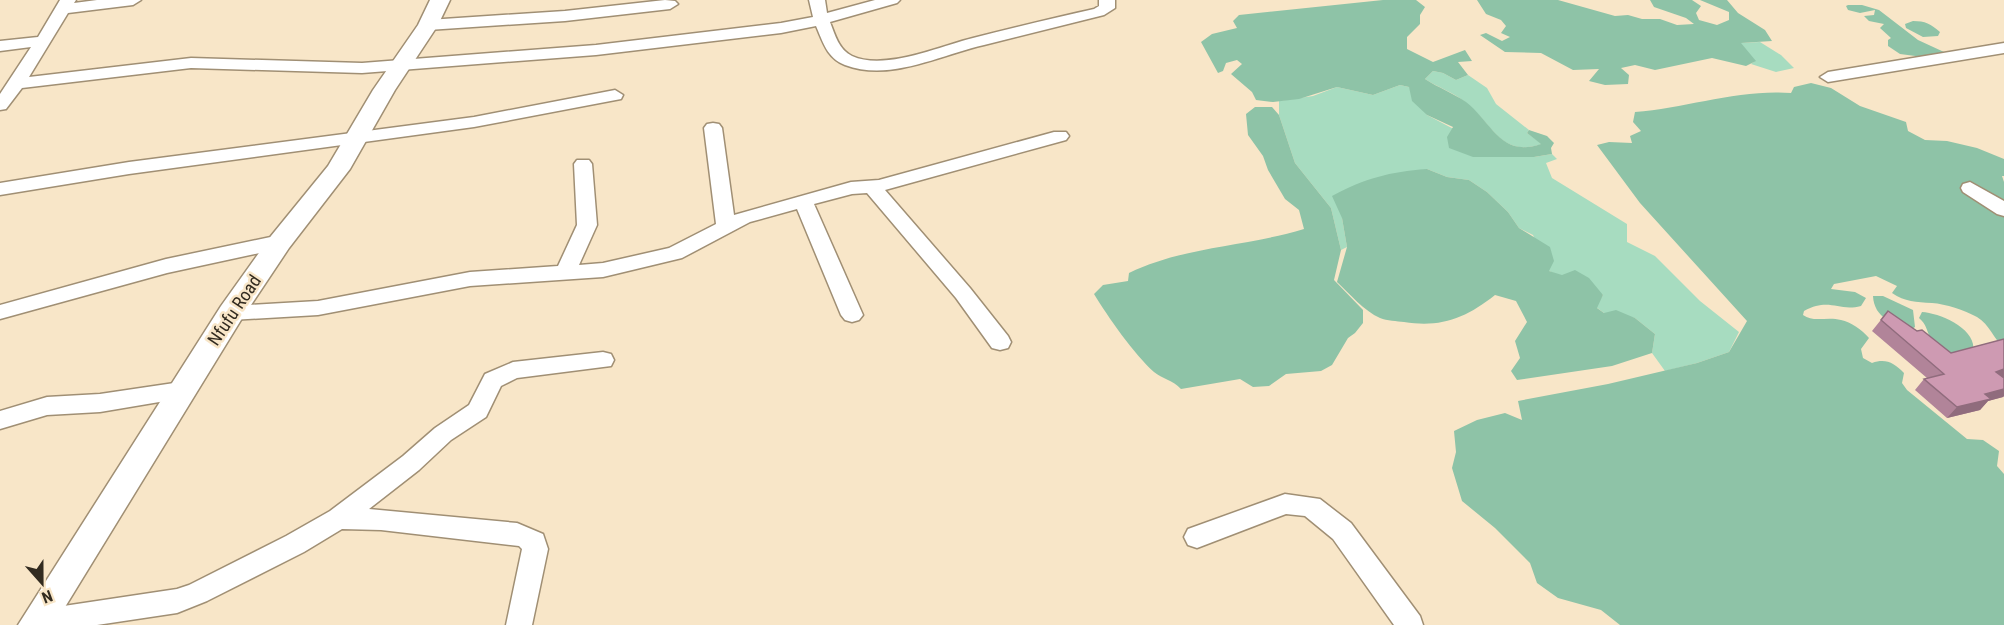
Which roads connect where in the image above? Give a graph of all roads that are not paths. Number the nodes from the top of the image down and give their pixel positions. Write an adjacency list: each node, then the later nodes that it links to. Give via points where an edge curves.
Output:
1 (134, 0): 6 (street)
2 (440, 0): 9 (street, Nfufu Road)
3 (817, 0): 8 (street)
4 (892, 0): 8 (street)
5 (1107, 0): 8 (street, via 1107,8 1099,12 889,64 864,64 843,57 833,49)
6 (65, 4): 10 (street)
7 (670, 4): 9 (street)
8 (821, 20): 13 (street, via 631,46)
9 (428, 25): 13 (street, Nfufu Road)
10 (43, 41): 11 (street); 15 (street)
11 (0, 46)
12 (2004, 48): 14 (street)
13 (400, 66): 15 (street, via 325,68 191,63); 19 (street, Nfufu Road)
14 (1828, 77)
15 (17, 84): 17 (street)
16 (615, 95): 19 (street, via 474,122)
17 (0, 105)
18 (713, 128): 27 (street)
19 (359, 136): 24 (street); 28 (street, Nfufu Road, via 323,190)
20 (1060, 136): 22 (street)
21 (583, 164): 29 (street, via 587,225)
22 (872, 187): 25 (street, via 851,188); 33 (street, via 956,284)
23 (1970, 188): 26 (street)
24 (0, 189)
25 (804, 202): 27 (street); 32 (street)
26 (2004, 210)
27 (726, 225): 29 (street, via 675,253 603,270)
28 (280, 242): 30 (street, via 166,266); 31 (street, Nfufu Road)
29 (565, 273): 31 (street, via 470,279 318,308)
30 (0, 312)
31 (231, 314): 35 (street, Nfufu Road)
32 (852, 315)
33 (1000, 342)
34 (603, 360): 37 (street, via 503,374 488,388 478,411 443,434)
35 (181, 391): 36 (street, via 47,406); 39 (street, Nfufu Road)
36 (0, 420)
37 (339, 518): 39 (street, via 186,598); 40 (street, via 444,526 528,538 535,549)
38 (1197, 537): 41 (street, via 1285,504 1311,506 1342,531)
39 (36, 624)
40 (519, 625)
41 (1410, 625)

